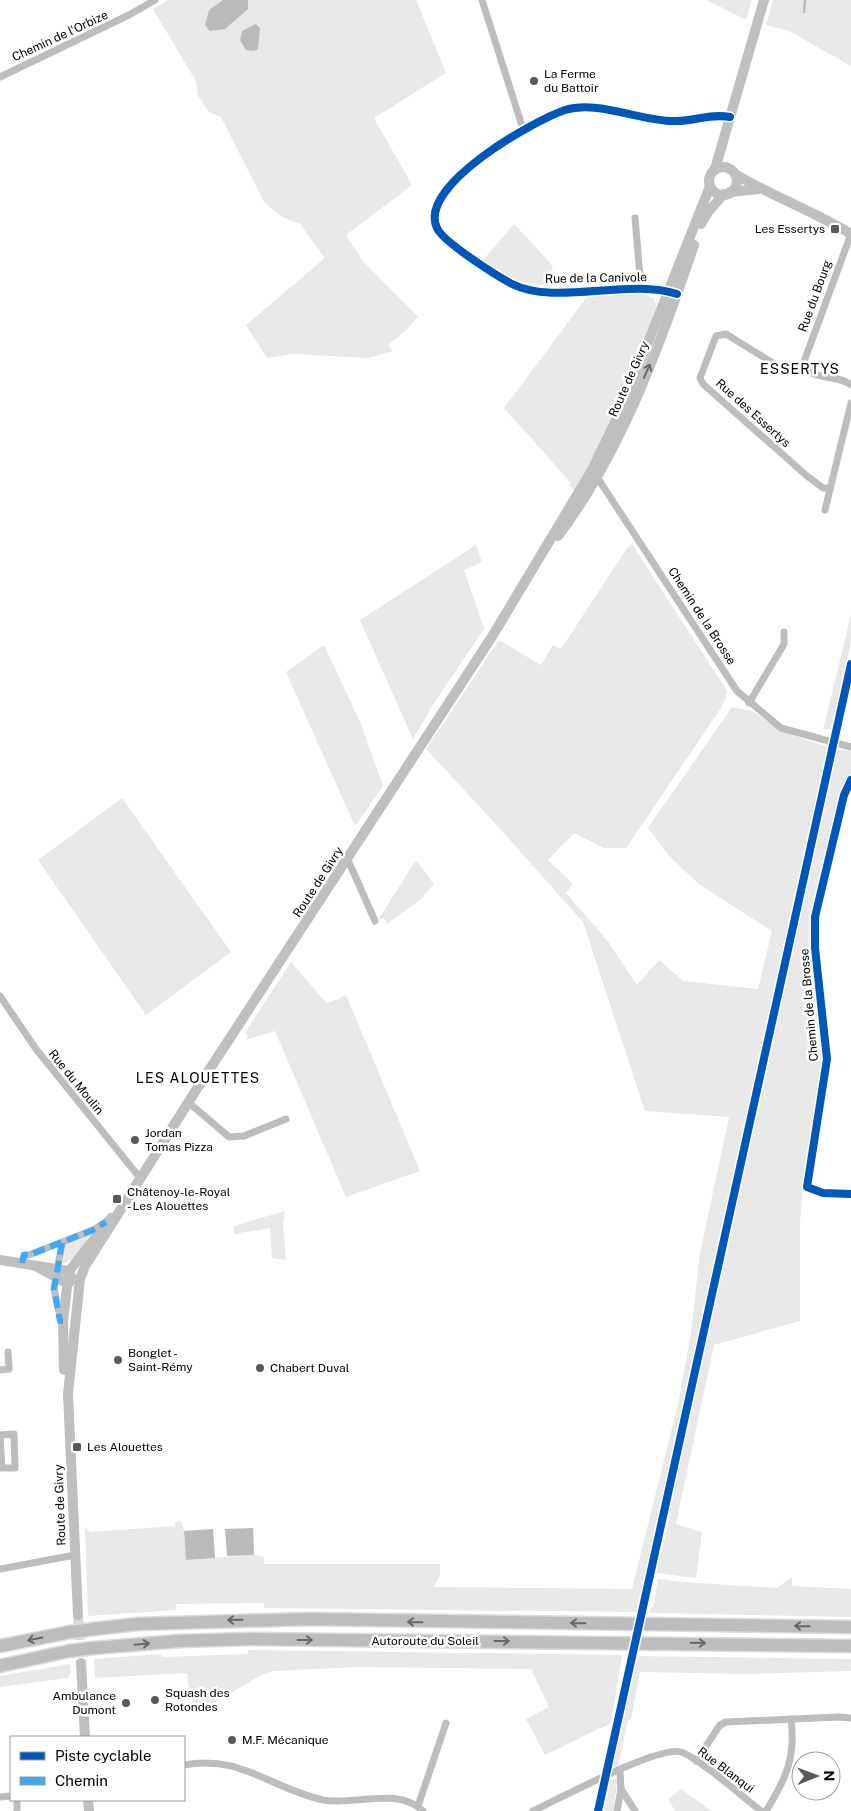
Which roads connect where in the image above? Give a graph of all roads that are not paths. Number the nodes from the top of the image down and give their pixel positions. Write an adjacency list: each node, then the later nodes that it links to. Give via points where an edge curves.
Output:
1 (155, 0): 4 (street, Chemin de l'Orbize)
2 (482, 0): 6 (street)
3 (764, 0): 5 (main road)
4 (0, 77)
5 (730, 117): 6 (street, Rue de la Canivole, via 713,115 674,122 586,108 566,110); 7 (main road)
6 (523, 129): 15 (street, Rue de la Canivole, via 469,166 445,191 435,218 436,227 444,239 513,285 531,290 583,292)
7 (725, 134): 8 (main road); 9 (main road, via 726,154)
8 (715, 169): 9 (main road); 10 (main road)
9 (732, 171): 11 (main road, Rue du Bourg); 12 (main road, via 735,187)
10 (710, 186): 12 (main road, via 714,191); 16 (main road, Route de Givry)
11 (759, 189): 12 (main road, Rue du Bourg); 14 (main road, Rue du Bourg, via 805,208)
12 (727, 193): 16 (main road, Route de Givry, via 702,221)
13 (635, 218): 15 (street)
14 (851, 234): 17 (street, Rue du Bourg)
15 (641, 288): 16 (street, Rue de la Canivole, via 658,288)
16 (673, 293): 20 (main road, Route de Givry, via 650,364 609,456)
17 (802, 367): 18 (street, Rue des Essertys, via 815,376 846,381); 21 (street, Rue des Essertys, via 781,368 726,334 716,336 700,378 807,476 823,488)
18 (851, 385)
19 (851, 403): 21 (street)
20 (595, 473): 24 (street, Chemin de la Brosse, via 737,691); 27 (main road, Route de Givry, via 570,520 536,564)
21 (830, 488): 22 (street)
22 (825, 510)
23 (784, 632): 24 (street, via 784,644)
24 (748, 703): 25 (street, Chemin de la Brosse, via 781,728)
25 (848, 746)
26 (851, 780): 33 (street, Chemin de la Brosse, via 844,795 815,917 815,948 827,1059 808,1187 823,1193)
27 (348, 860): 28 (street); 30 (main road, Route de Givry)
28 (375, 921)
29 (0, 996): 32 (street, Rue du Moulin, via 36,1049)
30 (188, 1102): 31 (street, via 229,1137 244,1136); 32 (main road, Route de Givry)
31 (286, 1119)
32 (140, 1178): 34 (main road, Route de Givry)
33 (851, 1194)
34 (118, 1212): 35 (main road, Route de Givry); 40 (main road, Route de Givry)
35 (106, 1222): 36 (street); 39 (main road, Route de Givry)
36 (62, 1242): 38 (street, via 29,1256 24,1255); 39 (street)
37 (0, 1260): 38 (main road)
38 (22, 1263): 39 (main road)
39 (61, 1272): 40 (main road); 41 (street, via 54,1289 60,1320)
40 (73, 1281): 41 (main road, Route de Givry); 44 (main road, Route de Givry, via 73,1338)
41 (63, 1321): 44 (main road, Route de Givry)
42 (8, 1352): 43 (street, via 9,1369)
43 (0, 1370)
44 (68, 1394): 46 (main road, Route de Givry)
45 (1, 1468): 45 (street, via 15,1468 14,1434 0,1435)
46 (75, 1555): 47 (street); 48 (main road, Route de Givry)
47 (0, 1569)
48 (78, 1615)
49 (851, 1626): 50 (highway, Autoroute du Soleil, one-way to 50, bridge, via 310,1619 156,1623 70,1632)
50 (0, 1646)
51 (851, 1646): 53 (highway, Autoroute du Soleil, one-way to 51, bridge, via 94,1648 248,1640)
52 (81, 1662): 57 (main road)
53 (0, 1666)
54 (851, 1718): 55 (street)
55 (791, 1719): 58 (street, via 726,1722 720,1725); 67 (street, via 791,1760)
56 (446, 1723): 62 (street)
57 (85, 1736)
58 (696, 1761): 60 (street, Rue Blanqui, via 686,1754 670,1751); 66 (street, Rue Blanqui)
59 (185, 1764): 62 (street, via 207,1761 261,1774 292,1790 322,1800 346,1802 392,1798)
60 (620, 1770): 61 (street); 63 (street, Rue Blanqui)
61 (621, 1789): 64 (street); 65 (street)
62 (421, 1808)
63 (533, 1811)
64 (617, 1811)
65 (635, 1811)
66 (760, 1811)
67 (766, 1811)

